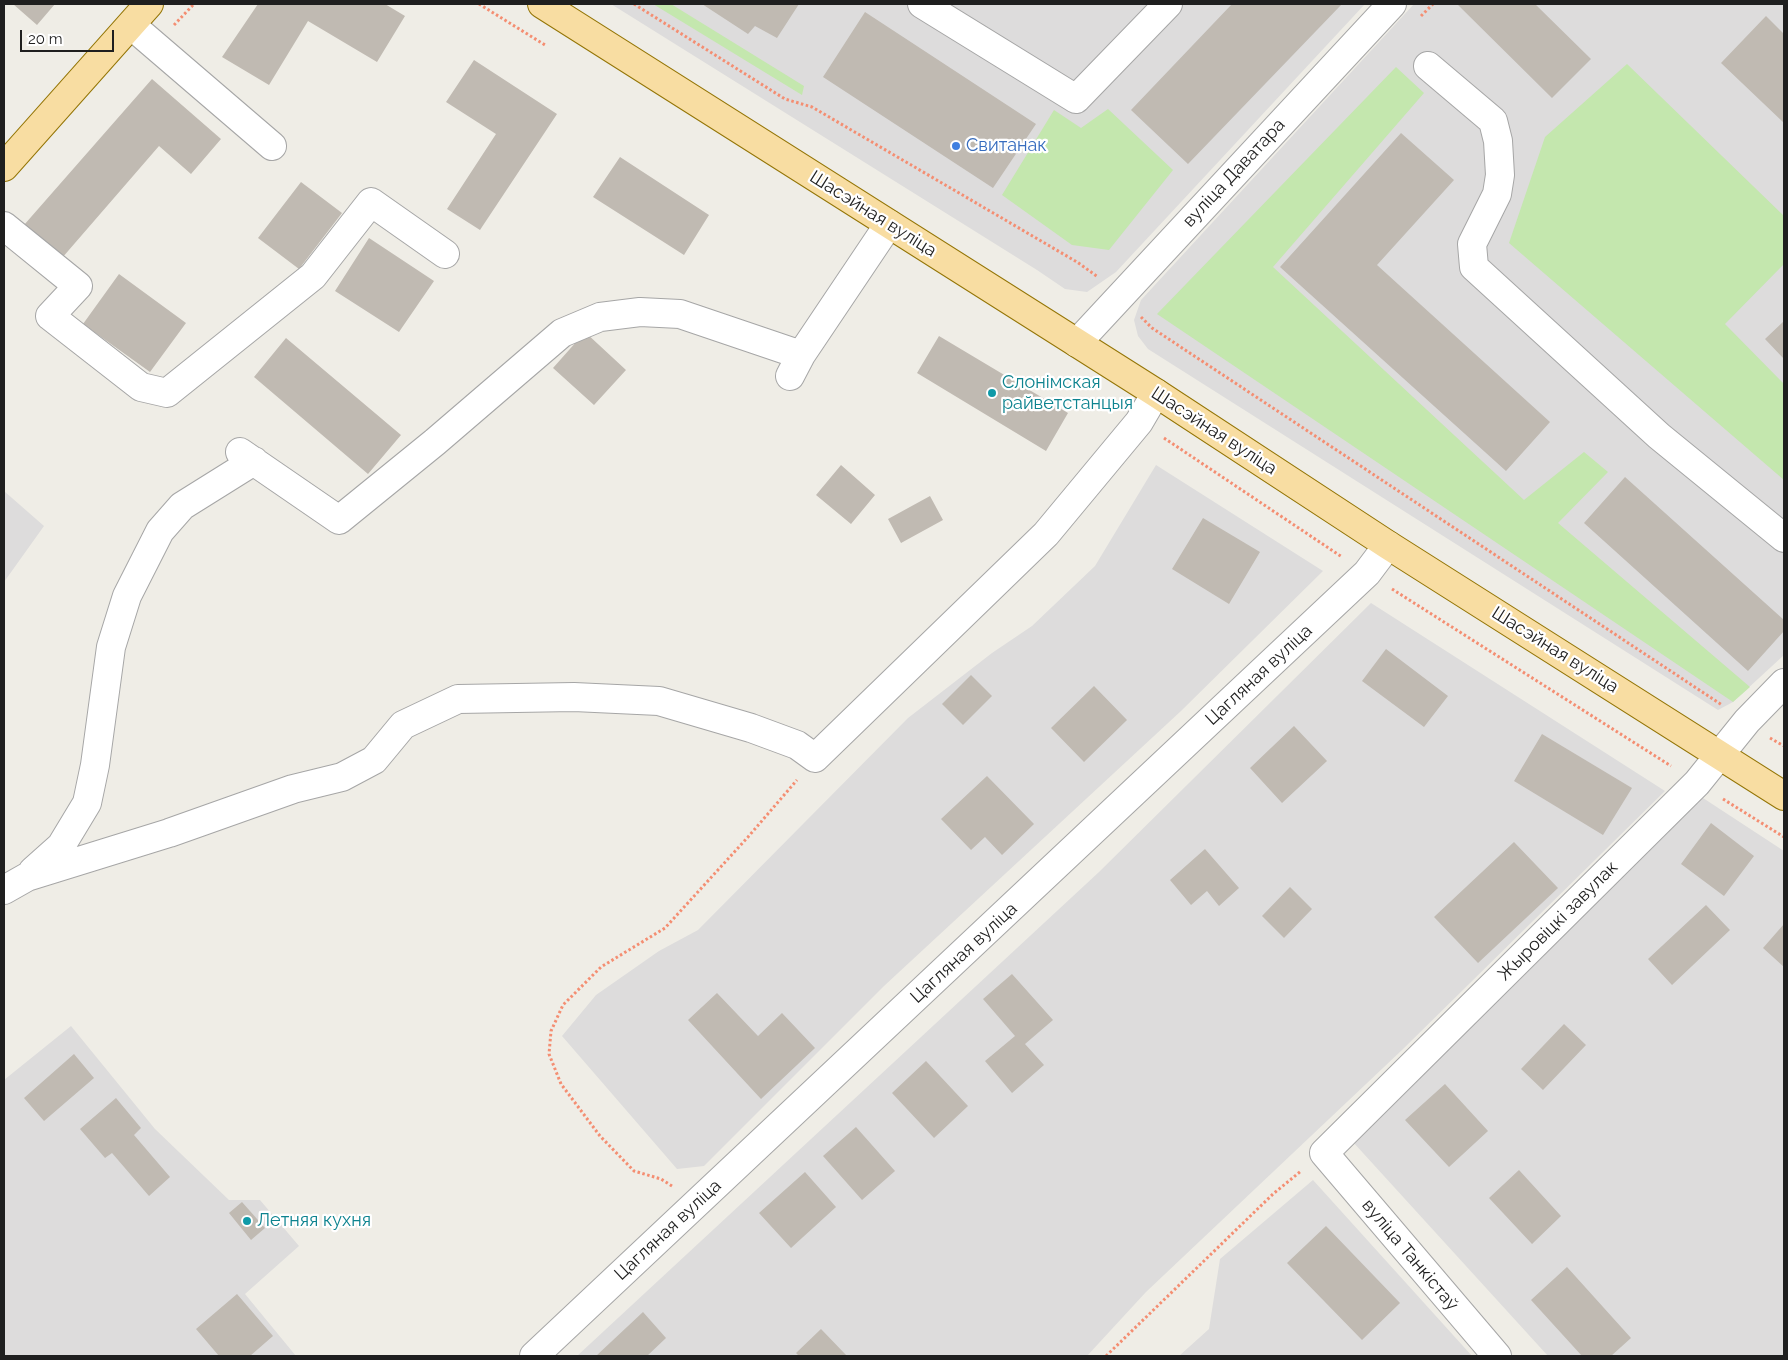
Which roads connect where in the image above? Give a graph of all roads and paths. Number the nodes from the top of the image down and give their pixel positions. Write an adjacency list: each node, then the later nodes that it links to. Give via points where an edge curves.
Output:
1 (149, 4): 7 (main road)
2 (542, 4): 11 (main road, Шасэйная вуліца)
3 (634, 4): 14 (path, via 785,99 812,107 1077,262)
4 (922, 4): 5 (street, via 1076,99)
5 (1168, 4)
6 (1392, 4): 14 (street, вуліца Даватара)
7 (131, 25): 9 (street); 10 (main road)
8 (1428, 66): 17 (street, via 1493,121 1498,141 1500,175 1497,194 1472,244 1474,267 1659,436)
9 (272, 146)
10 (4, 167)
11 (889, 224): 15 (main road, Шасэйная вуліца); 25 (street, via 796,365 680,314 640,312 600,317 562,333 339,520 247,456 182,506 160,531 127,596 111,646 95,765 86,803 61,846)
12 (4, 226): 13 (street, via 78,286 50,316 142,387 167,393 313,276 371,202)
13 (445, 254)
14 (1121, 295): 15 (street, вуліца Даватара); 20 (path, via 1152,328)
15 (1077, 343): 16 (main road, Шасэйная вуліца)
16 (1156, 393): 18 (main road, Шасэйная вуліца); 23 (street, via 1139,422 1046,534)
17 (1784, 538)
18 (1388, 545): 22 (main road, Шасэйная вуліца); 27 (street, Цагляная вуліца, via 1360,580)
19 (1784, 683): 20 (street, Жыровіцкі завулак)
20 (1747, 721): 21 (path); 22 (street, Жыровіцкі завулак)
21 (1784, 746)
22 (1719, 754): 24 (main road, Шасэйная вуліца); 26 (street, Жыровіцкі завулак, via 1697,783)
23 (815, 758): 25 (street, via 797,745 770,734 659,701 574,697 458,699 403,725 374,760 342,777 293,789); 27 (path, via 665,928 601,968 563,1005 551,1031 549,1054 561,1084 600,1136 634,1171 661,1179)
24 (1784, 796)
25 (15, 884)
26 (1324, 1152): 29 (path, via 1273,1194); 30 (street, вуліца Танкістаў)
27 (693, 1207): 28 (street, Цагляная вуліца)
28 (534, 1356)
29 (1106, 1356)
30 (1497, 1356)

